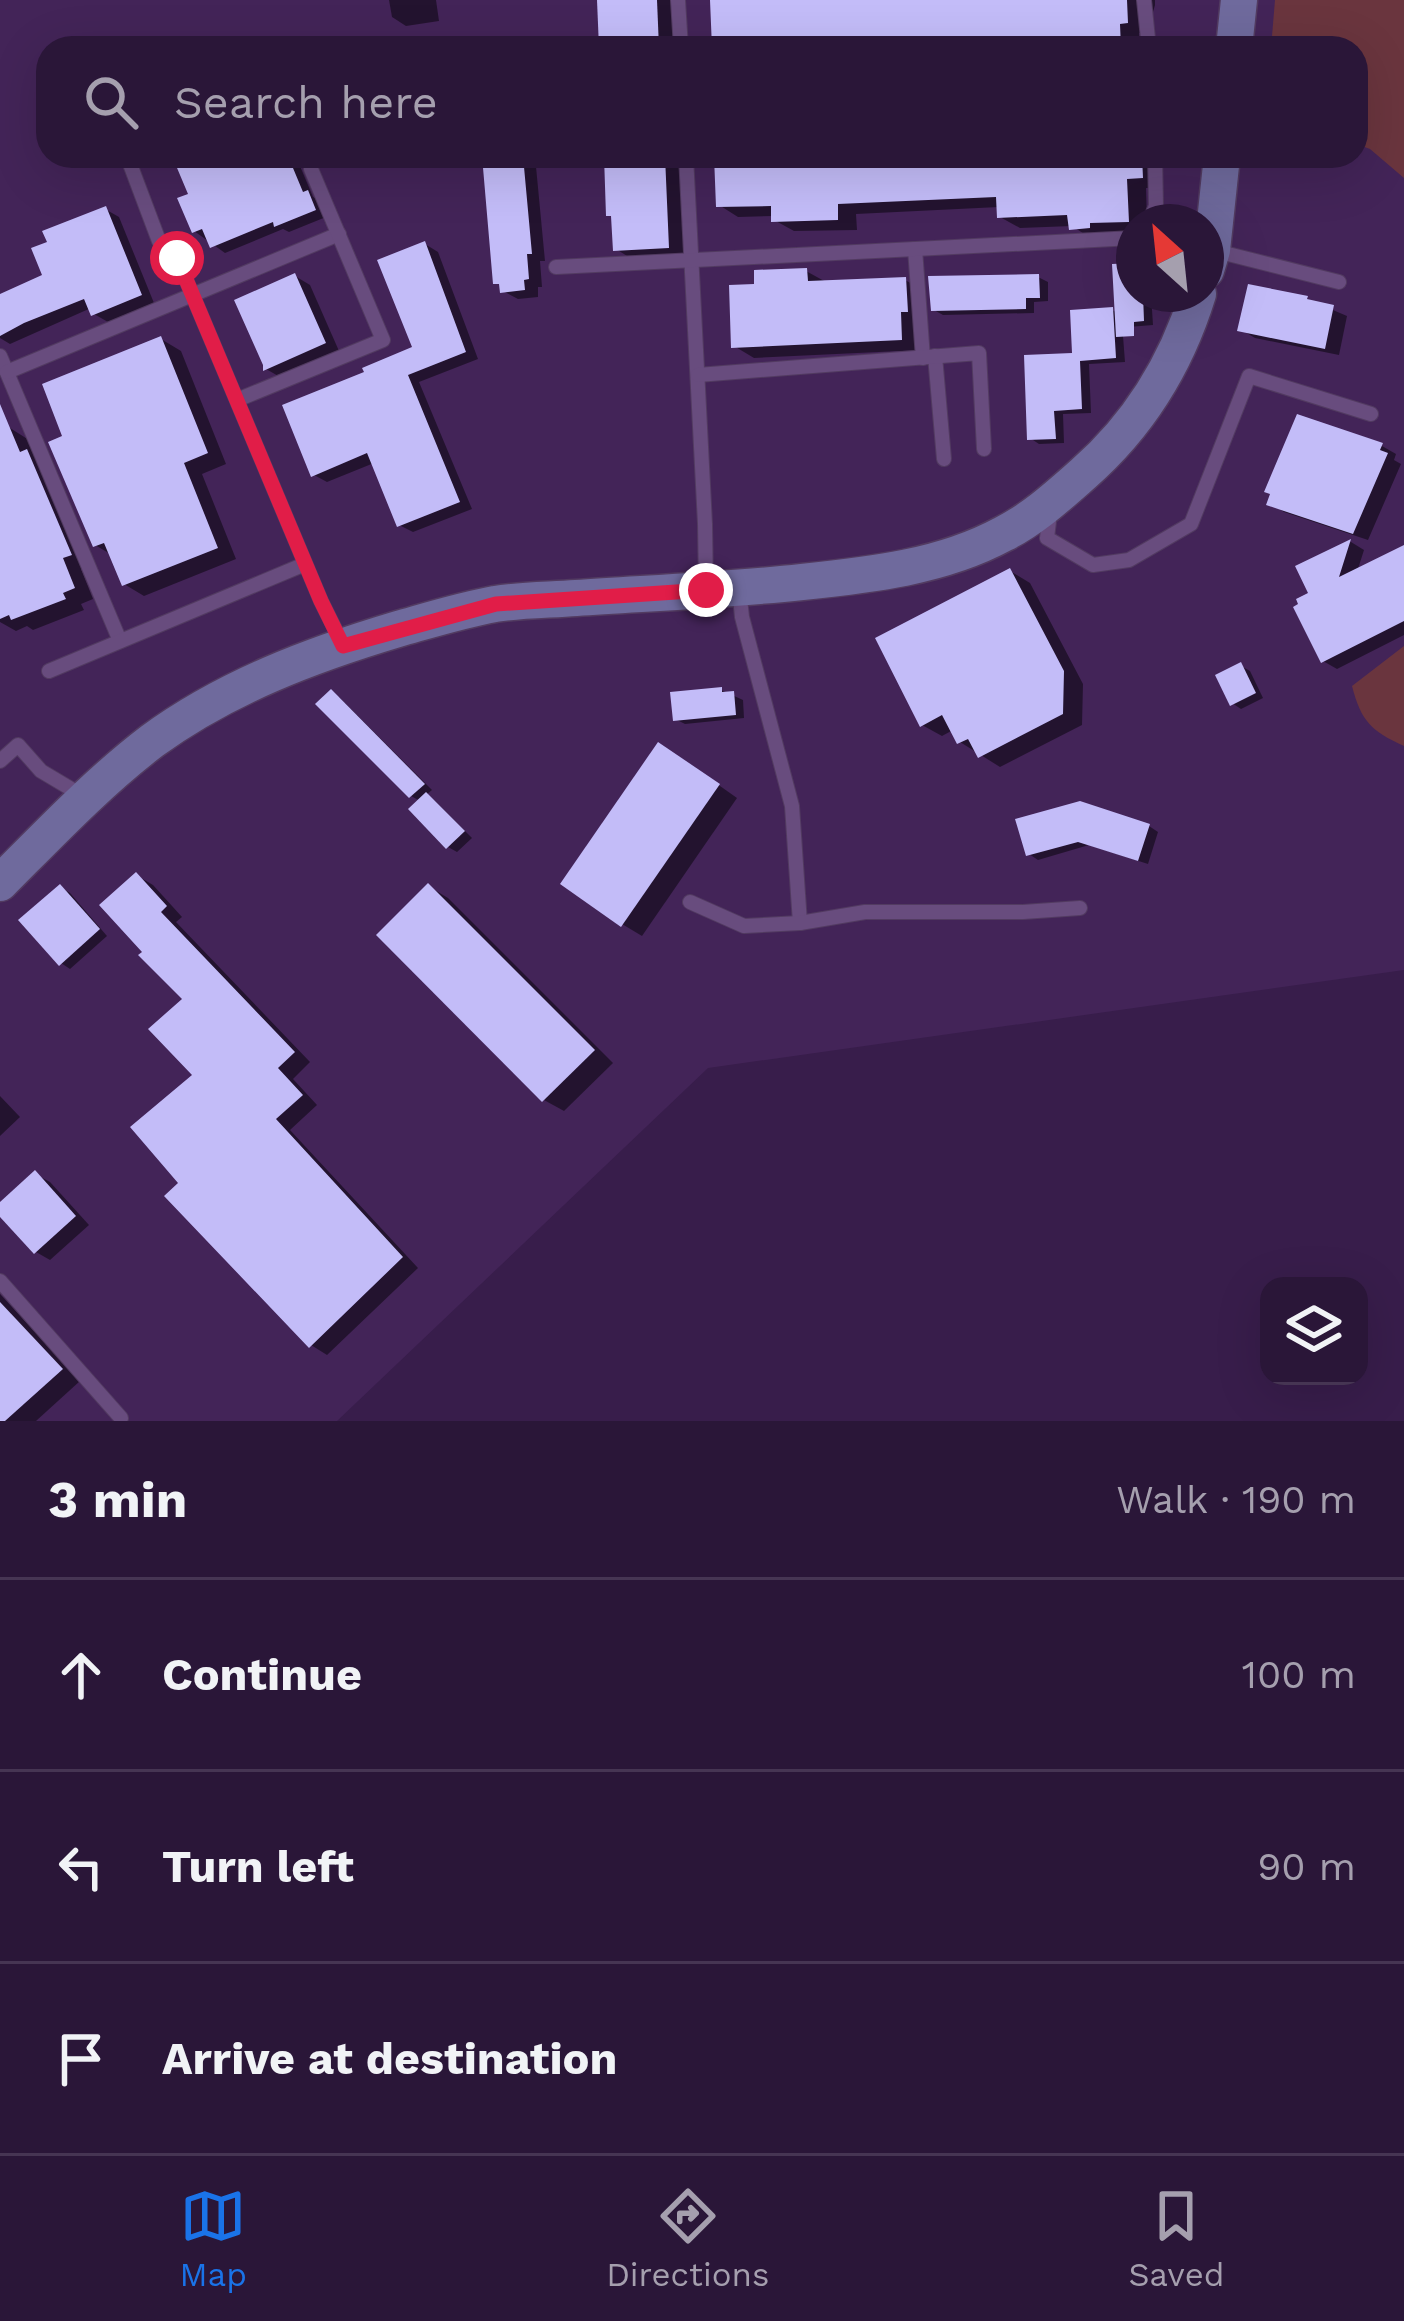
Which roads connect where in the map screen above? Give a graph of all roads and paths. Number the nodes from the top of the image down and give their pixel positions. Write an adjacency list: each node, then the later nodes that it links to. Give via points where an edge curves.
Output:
1 (678, 0): 4 (lane)
2 (1144, 0): 5 (lane)
3 (1239, 0): 6 (street)
4 (680, 36)
5 (1148, 36)
6 (1235, 36)
7 (132, 168): 21 (lane, via 159,241 177,258)
8 (687, 168): 17 (lane)
9 (1155, 168): 12 (lane)
10 (1220, 168): 13 (street)
11 (311, 169): 14 (lane)
12 (1156, 204)
13 (1216, 204)
14 (339, 234): 21 (lane); 27 (lane, via 383,340)
15 (1116, 239): 16 (lane)
16 (915, 249): 17 (lane); 24 (lane)
17 (692, 260): 19 (lane); 26 (lane)
18 (1224, 263): 20 (lane)
19 (556, 267)
20 (1339, 282)
21 (192, 295): 25 (lane); 27 (lane)
22 (1193, 312): 31 (street, via 1138,416)
23 (0, 356): 25 (lane)
24 (929, 357): 26 (lane); 29 (lane, via 979,353); 30 (lane)
25 (7, 372): 34 (lane)
26 (698, 375): 33 (lane)
27 (237, 400): 32 (lane)
28 (1371, 414): 31 (lane, via 1249,376 1190,524 1129,560 1093,565 1047,538)
29 (984, 449)
30 (944, 459)
31 (1052, 502): 33 (street, via 1005,534 916,566)
32 (305, 564): 34 (lane); 35 (lane)
33 (722, 589): 35 (street, via 496,604); 42 (lane, via 742,617 792,806)
34 (120, 641): 36 (lane)
35 (343, 646): 38 (street, via 252,680 154,740)
36 (49, 670)
37 (0, 761): 38 (lane, via 18,745 41,771)
38 (85, 797): 39 (street)
39 (0, 883)
40 (690, 902): 42 (lane, via 744,926)
41 (1080, 908): 42 (lane, via 865,912)
42 (800, 923)
43 (0, 1281): 44 (lane)
44 (121, 1418)

